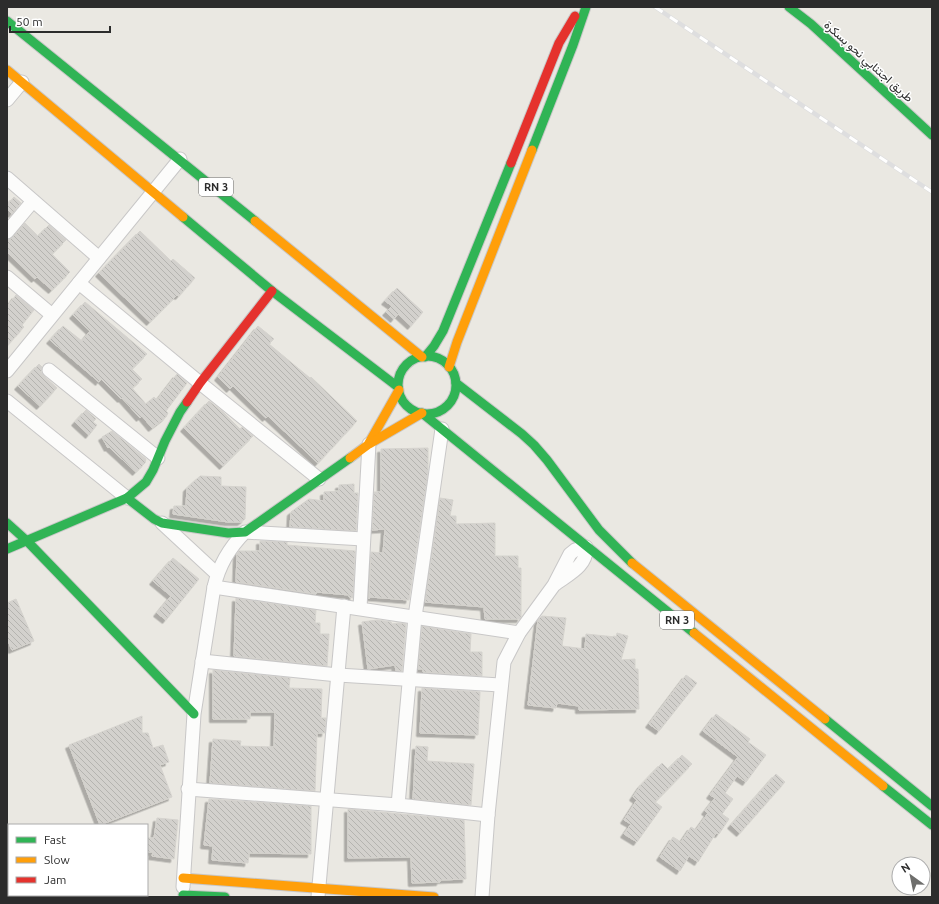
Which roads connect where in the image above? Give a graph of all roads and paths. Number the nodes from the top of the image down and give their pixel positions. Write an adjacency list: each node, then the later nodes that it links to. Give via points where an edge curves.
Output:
1 (580, 7): 19 (main road, via 559,43 443,330)
2 (586, 7): 20 (main road)
3 (789, 7): 8 (main road, طريق اجتنابي نحو بسكرة, via 811,24)
4 (7, 21): 9 (main road, RN 3)
5 (7, 70): 6 (main road)
6 (22, 82): 7 (street); 11 (main road)
7 (7, 100)
8 (932, 135)
9 (180, 158): 11 (street); 19 (main road, RN 3)
10 (7, 178): 12 (street)
11 (154, 192): 14 (street); 17 (main road)
12 (34, 201): 13 (street); 14 (street)
13 (7, 232)
14 (99, 258): 16 (street)
15 (7, 278): 18 (street)
16 (79, 283): 18 (street); 23 (street)
17 (272, 291): 23 (main road); 25 (main road)
18 (52, 315): 22 (street)
19 (424, 357): 20 (main road, via 438,359); 25 (main road, via 407,364 399,378)
20 (449, 367): 24 (main road)
21 (49, 370): 30 (street)
22 (7, 371)
23 (200, 383): 30 (main road, via 171,427); 31 (street)
24 (456, 383): 27 (main road, via 452,400 446,406 431,414); 36 (main road, RN 3, via 534,445 547,460)
25 (398, 388): 27 (main road, via 406,405); 29 (main road)
26 (7, 401): 32 (street)
27 (422, 413): 28 (main road, RN 3); 29 (main road)
28 (442, 429): 36 (main road, RN 3); 44 (street)
29 (369, 444): 31 (main road); 37 (street)
30 (158, 458): 32 (main road, via 146,482)
31 (319, 478): 35 (main road)
32 (127, 498): 34 (main road); 38 (main road)
33 (7, 523): 38 (main road)
34 (162, 523): 35 (main road, via 228,533); 40 (street)
35 (245, 532): 37 (street); 40 (street, via 229,549)
36 (593, 538): 45 (street, via 583,563 554,585); 54 (main road, RN 3, via 633,564); 56 (main road, RN 3)
37 (363, 539): 43 (street)
38 (27, 540): 39 (main road); 50 (main road)
39 (7, 549)
40 (217, 574): 41 (street)
41 (214, 587): 42 (street); 46 (street)
42 (344, 606): 43 (street); 47 (street)
43 (360, 608): 44 (street)
44 (415, 617): 45 (street); 48 (street)
45 (519, 633): 49 (street, via 504,662)
46 (202, 661): 47 (street); 50 (street)
47 (338, 675): 48 (street); 52 (street)
48 (409, 680): 49 (street); 53 (street)
49 (500, 685): 55 (street)
50 (194, 714): 51 (street)
51 (188, 789): 52 (street); 57 (street)
52 (327, 799): 53 (street); 58 (street)
53 (398, 805): 55 (street)
54 (932, 806)
55 (488, 815): 62 (street)
56 (932, 825)
57 (183, 878): 58 (main road); 59 (street)
58 (319, 892): 61 (main road)
59 (182, 896): 60 (main road)
60 (225, 897)
61 (434, 897)
62 (482, 897)

